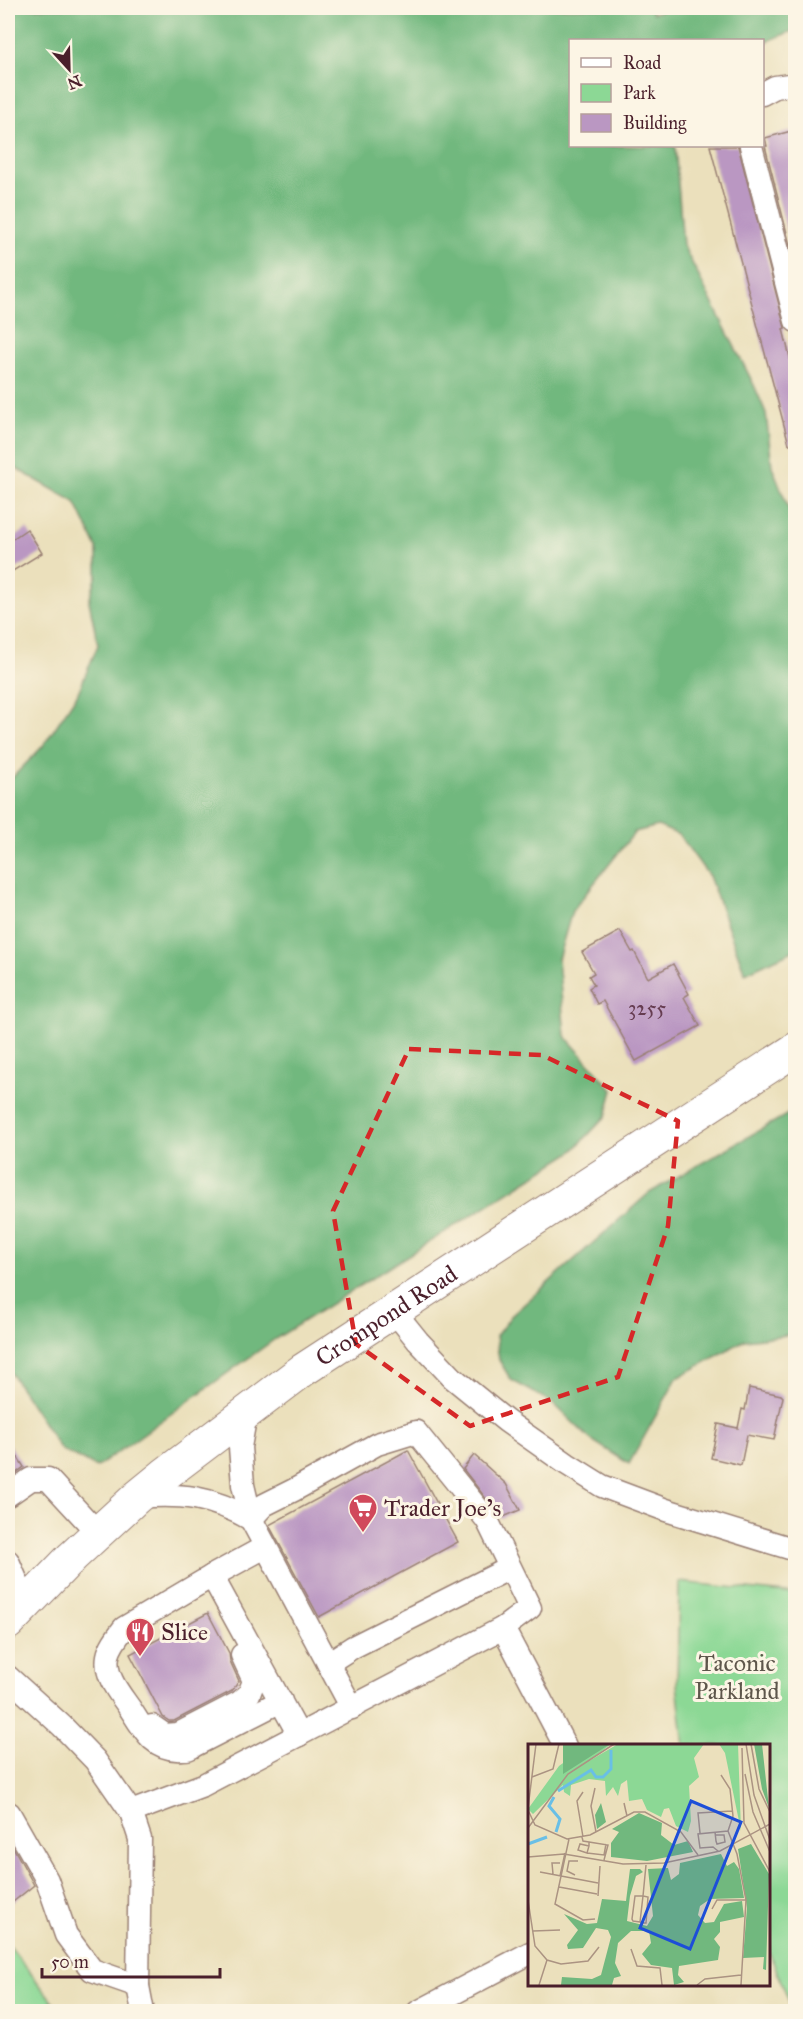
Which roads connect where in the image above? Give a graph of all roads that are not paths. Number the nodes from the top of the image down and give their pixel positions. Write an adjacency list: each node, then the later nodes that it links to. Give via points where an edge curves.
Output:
1 (795, 84): 2 (street)
2 (764, 93)
3 (751, 147): 4 (street)
4 (795, 321)
5 (795, 1049): 6 (highway, Crompond Road)
6 (393, 1310): 7 (highway, Crompond Road); 13 (street, via 453,1378 506,1421 602,1485 666,1510)
7 (246, 1413): 9 (highway, Crompond Road); 10 (street, via 240,1447)
8 (8, 1495): 11 (street, via 31,1479 48,1479)
9 (137, 1497): 10 (street, via 187,1496 228,1506); 11 (highway, Crompond Road)
10 (251, 1519): 12 (street); 15 (street, via 264,1505 377,1443 416,1432 487,1520)
11 (98, 1533): 18 (highway, Crompond Road)
12 (265, 1547): 16 (street); 21 (street)
13 (795, 1550)
14 (8, 1561): 18 (street)
15 (510, 1568): 20 (street, via 530,1608); 21 (street)
16 (212, 1576): 17 (street); 19 (street)
17 (233, 1612): 19 (street, via 229,1630 254,1681 249,1694 178,1734 165,1735 153,1728 124,1673 120,1658); 23 (street)
18 (17, 1613)
19 (124, 1628): 23 (street, via 108,1656 108,1671 146,1734 161,1748 191,1748)
20 (503, 1629): 24 (street); 26 (street)
21 (328, 1663): 24 (street)
22 (8, 1677): 27 (street, via 95,1760)
23 (281, 1701): 25 (street)
24 (352, 1708): 25 (street)
25 (299, 1735): 27 (street, via 203,1785)
26 (564, 1744)
27 (131, 1812): 30 (street, via 140,1839)
28 (9, 1813): 30 (street, via 47,1880 66,1935 92,1970)
29 (528, 1954): 32 (street)
30 (138, 1986): 31 (street)
31 (143, 2012)
32 (418, 2012)

